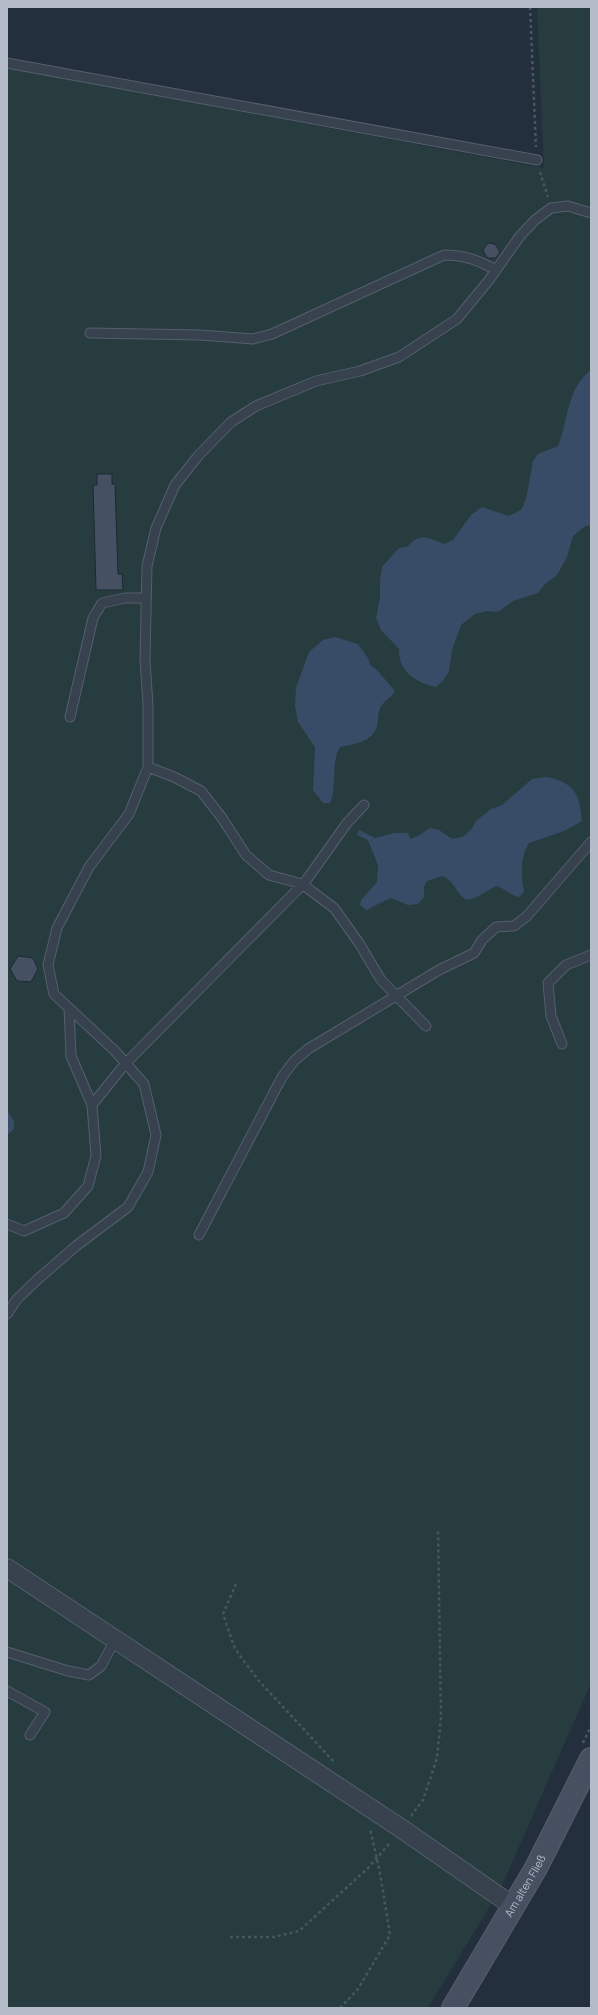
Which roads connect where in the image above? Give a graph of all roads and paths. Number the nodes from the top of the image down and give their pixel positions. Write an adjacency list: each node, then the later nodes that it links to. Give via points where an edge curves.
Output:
1 (530, 7): 3 (path)
2 (7, 63): 3 (lane)
3 (537, 160): 4 (path)
4 (551, 208): 5 (lane, via 568,206); 6 (lane, via 520,236)
5 (591, 213)
6 (496, 270): 7 (lane, via 479,260 459,255 444,255 272,334 253,339 200,335); 8 (lane, via 457,319 400,357 360,371 316,381 256,406 231,422 198,456 175,485 156,528 147,566)
7 (90, 333)
8 (146, 598): 9 (lane, via 125,598 102,603 93,618); 10 (lane)
9 (70, 717)
10 (148, 767): 13 (lane, via 201,791 246,854 270,875); 16 (lane, via 129,814 89,867 58,928 48,965 54,994)
11 (364, 805): 13 (lane, via 347,823)
12 (591, 842): 15 (lane, via 527,916 514,926 496,927 482,940 474,953 439,970)
13 (302, 884): 15 (lane, via 334,908 381,980); 19 (lane)
14 (591, 955): 18 (lane, via 566,966 548,983 551,1016)
15 (396, 996): 17 (lane); 22 (lane, via 308,1049 294,1061 282,1076)
16 (68, 1008): 19 (lane); 20 (lane, via 71,1056)
17 (426, 1026)
18 (562, 1044)
19 (125, 1064): 20 (lane); 23 (lane, via 144,1084 156,1135 148,1172 128,1208 76,1246 37,1280 17,1299)
20 (92, 1105): 21 (lane, via 96,1156 88,1186 64,1213 24,1231)
21 (7, 1224)
22 (199, 1235)
23 (7, 1314)
24 (438, 1529): 31 (path, via 441,1718 437,1758 423,1800)
25 (7, 1568): 26 (street)
26 (115, 1640): 27 (lane, via 101,1666 89,1675); 31 (street)
27 (7, 1652)
28 (7, 1691): 29 (lane, via 44,1712)
29 (30, 1736)
30 (591, 1759): 32 (main road, Am alten Fließ, via 569,1805)
31 (402, 1829): 32 (street); 33 (path, via 368,1868 299,1931 274,1937)
32 (513, 1906): 34 (main road, Am alten Fließ)
33 (230, 1937)
34 (453, 2008)

